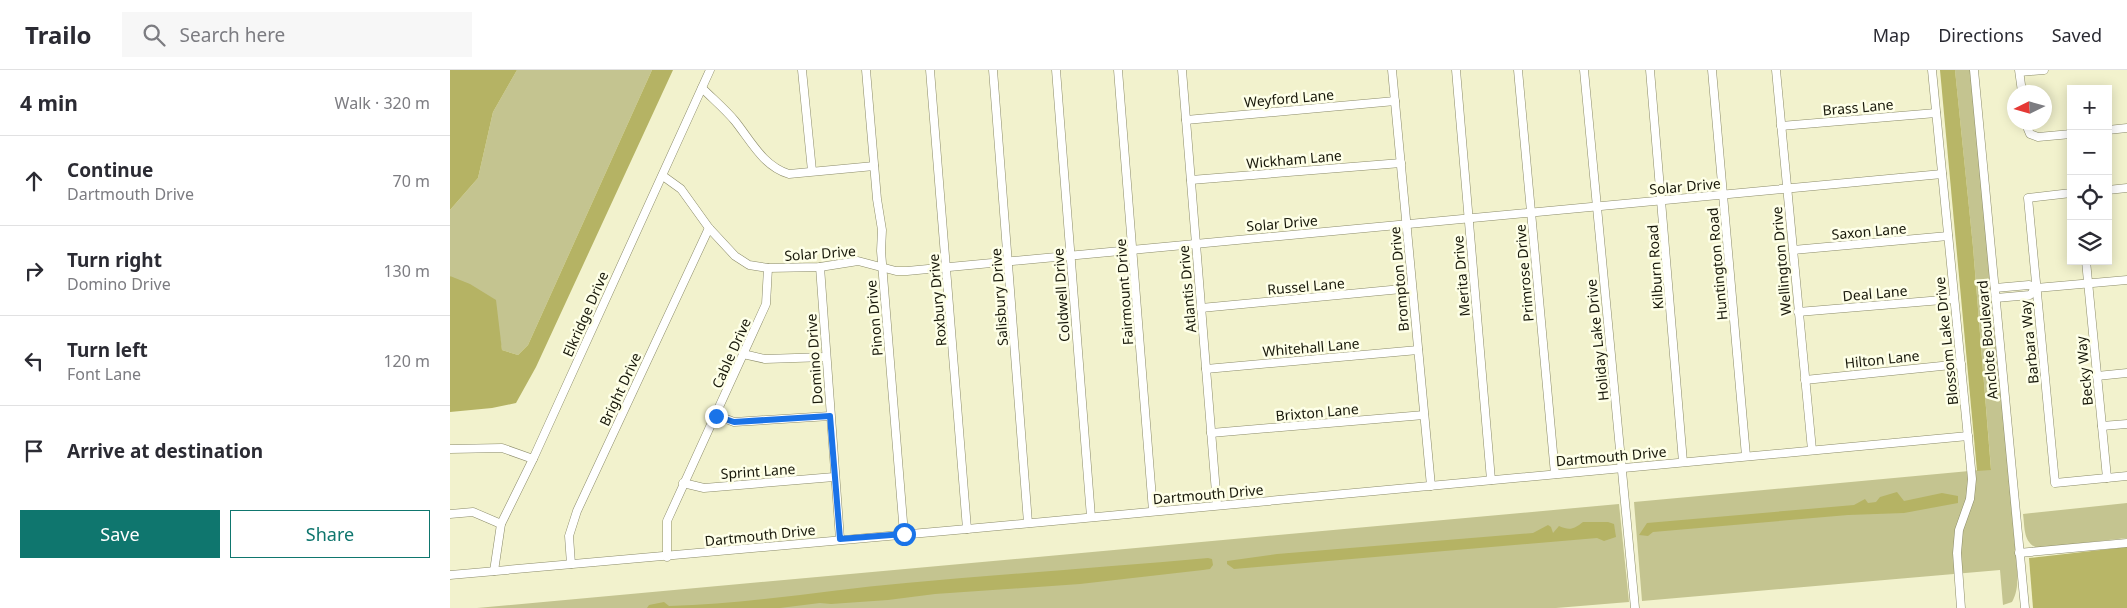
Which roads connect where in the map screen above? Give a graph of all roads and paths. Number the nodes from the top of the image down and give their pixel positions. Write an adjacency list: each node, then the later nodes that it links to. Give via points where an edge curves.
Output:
1 (710, 70): 21 (street, Elkridge Drive)
2 (802, 70): 32 (street)
3 (866, 70): 31 (street, Pinon Drive)
4 (930, 70): 57 (street, Roxbury Drive)
5 (993, 70): 52 (street, Salisbury Drive)
6 (1056, 70): 51 (street, Coldwell Drive)
7 (1118, 70): 49 (street, Fairmount Drive)
8 (1182, 70): 24 (street, Atlantis Drive)
9 (1392, 70): 22 (street, Brompton Drive)
10 (1456, 70): 44 (street, Merita Drive)
11 (1518, 70): 43 (street, Primrose Drive)
12 (1584, 70): 42 (street, Holiday Lake Drive)
13 (1650, 70): 41 (street, Kilburn Road)
14 (1712, 70): 40 (street, Huntington Road)
15 (1776, 70): 25 (street, Wellington Drive)
16 (1932, 70): 23 (street, Blossom Lake Drive)
17 (1974, 70): 61 (street, Anclote Boulevard)
18 (2044, 70): 19 (street)
19 (2020, 71): 20 (street)
20 (2021, 85)
21 (702, 88): 32 (street, via 734,120 765,161 789,174); 34 (street, Elkridge Drive)
22 (1395, 101): 24 (street, Weyford Lane); 30 (street, Brompton Drive)
23 (1936, 113): 25 (street, Brass Lane); 33 (street, Blossom Lake Drive)
24 (1186, 120): 35 (street, Atlantis Drive)
25 (1781, 126): 36 (street, Wellington Drive)
26 (2127, 128): 28 (street)
27 (2028, 130): 29 (street, via 2038,137)
28 (2112, 130)
29 (2067, 134)
30 (1400, 163): 35 (street, Wickham Lane); 45 (street, Brompton Drive)
31 (874, 166): 32 (street); 55 (street, Pinon Drive, via 881,222)
32 (812, 171)
33 (1942, 174): 36 (street, Solar Drive); 47 (street, Blossom Lake Drive)
34 (663, 176): 46 (street, Solar Drive, via 681,189); 85 (street, Elkridge Drive)
35 (1190, 180): 48 (street, Atlantis Drive)
36 (1787, 188): 40 (street, Solar Drive); 50 (street, Wellington Drive)
37 (2127, 188): 38 (street)
38 (2112, 190)
39 (2067, 193): 62 (street, Barbara Way, via 2028,198)
40 (1724, 195): 41 (street, Solar Drive); 84 (street, Huntington Road)
41 (1662, 200): 42 (street, Solar Drive); 86 (street, Kilburn Road)
42 (1597, 207): 43 (street, Solar Drive); 87 (street, Holiday Lake Drive)
43 (1530, 212): 44 (street, Solar Drive); 88 (street, Primrose Drive)
44 (1469, 218): 45 (street, Solar Drive); 92 (street, Merita Drive)
45 (1406, 224): 48 (street, Solar Drive); 60 (street, Brompton Drive)
46 (709, 228): 56 (street, Solar Drive, via 736,256 748,264); 107 (street, Bright Drive, via 577,511 569,536)
47 (1948, 236): 50 (street, Saxon Lane); 64 (street, Blossom Lake Drive)
48 (1196, 243): 49 (street, Solar Drive); 65 (street, Atlantis Drive)
49 (1133, 250): 51 (street, Solar Drive); 96 (street, Fairmount Drive)
50 (1793, 250): 66 (street, Wellington Drive)
51 (1071, 256): 52 (street, Solar Drive); 98 (street, Coldwell Drive)
52 (1008, 262): 57 (street, Solar Drive); 99 (street, Salisbury Drive)
53 (2086, 265): 59 (street, Becky Way)
54 (820, 267): 55 (street, Solar Drive, via 858,261); 56 (street, Solar Drive); 69 (street, Domino Drive)
55 (882, 267): 57 (street, Solar Drive, via 907,271); 102 (street, Pinon Drive)
56 (768, 268): 68 (street, Cable Drive, via 766,304)
57 (947, 268): 101 (street, Roxbury Drive)
58 (2127, 280): 59 (street)
59 (2088, 284): 62 (street); 73 (street, Becky Way)
60 (1412, 288): 65 (street, Russel Lane); 67 (street, Brompton Drive)
61 (1995, 288): 62 (street, via 2029,285); 63 (street, Anclote Boulevard)
62 (2036, 288): 63 (street, via 2030,295); 91 (street, Barbara Way, via 2055,483)
63 (1996, 298): 105 (street, Anclote Boulevard)
64 (1954, 299): 66 (street, Deal Lane); 70 (street, Blossom Lake Drive)
65 (1201, 308): 71 (street, Atlantis Drive)
66 (1798, 312): 74 (street, Wellington Drive)
67 (1418, 350): 71 (street, Whitehall Lane); 75 (street, Brompton Drive)
68 (743, 354): 69 (street, via 766,359); 76 (street, Cable Drive)
69 (826, 356): 77 (street, Domino Drive)
70 (1961, 364): 74 (street, Hilton Lane); 81 (street, Blossom Lake Drive)
71 (1206, 369): 80 (street, Atlantis Drive)
72 (2127, 373): 73 (street)
73 (2097, 376): 79 (street, Becky Way)
74 (1805, 380): 83 (street, Wellington Drive)
75 (1424, 415): 80 (street, Brixton Lane); 94 (street, Brompton Drive)
76 (716, 416): 77 (street, via 734,422); 93 (street, Cable Drive)
77 (830, 416): 90 (street, Domino Drive)
78 (2127, 424): 79 (street)
79 (2102, 426): 91 (street, Becky Way)
80 (1211, 433): 95 (street, Atlantis Drive)
81 (1968, 436): 83 (street, Dartmouth Drive); 111 (street, Blossom Lake Drive, via 1972,479 1970,499 1959,530 1957,553)
82 (450, 449): 85 (street, via 502,448)
83 (1812, 450): 84 (street, Dartmouth Drive)
84 (1746, 456): 86 (street, Dartmouth Drive)
85 (533, 459): 100 (street, Elkridge Drive)
86 (1682, 462): 87 (street, Dartmouth Drive)
87 (1622, 468): 88 (street, Dartmouth Drive); 110 (street, Holiday Lake Drive)
88 (1555, 474): 92 (street, Dartmouth Drive)
89 (2127, 476): 91 (street)
90 (834, 478): 93 (street, Sprint Lane, via 704,488); 103 (street, Domino Drive)
91 (2107, 478)
92 (1491, 480): 94 (street, Dartmouth Drive)
93 (684, 483): 106 (street, Cable Drive, via 667,521)
94 (1431, 486): 95 (street, Dartmouth Drive)
95 (1217, 505): 96 (street, Dartmouth Drive)
96 (1153, 511): 98 (street, Dartmouth Drive)
97 (450, 514): 100 (street, via 473,512)
98 (1091, 517): 99 (street, Dartmouth Drive)
99 (1028, 523): 101 (street, Dartmouth Drive)
100 (501, 524): 108 (street, Elkridge Drive)
101 (967, 529): 102 (street, Dartmouth Drive)
102 (904, 534): 103 (street, Dartmouth Drive)
103 (840, 539): 106 (street, Dartmouth Drive)
104 (2127, 543): 105 (street)
105 (2020, 553): 113 (street, Anclote Boulevard)
106 (667, 557): 107 (street, Dartmouth Drive)
107 (571, 564): 108 (street, Dartmouth Drive)
108 (494, 571): 109 (street, Dartmouth Drive)
109 (450, 575)
110 (1635, 608)
111 (1961, 608)
112 (2016, 608): 113 (street)
113 (2025, 608)

